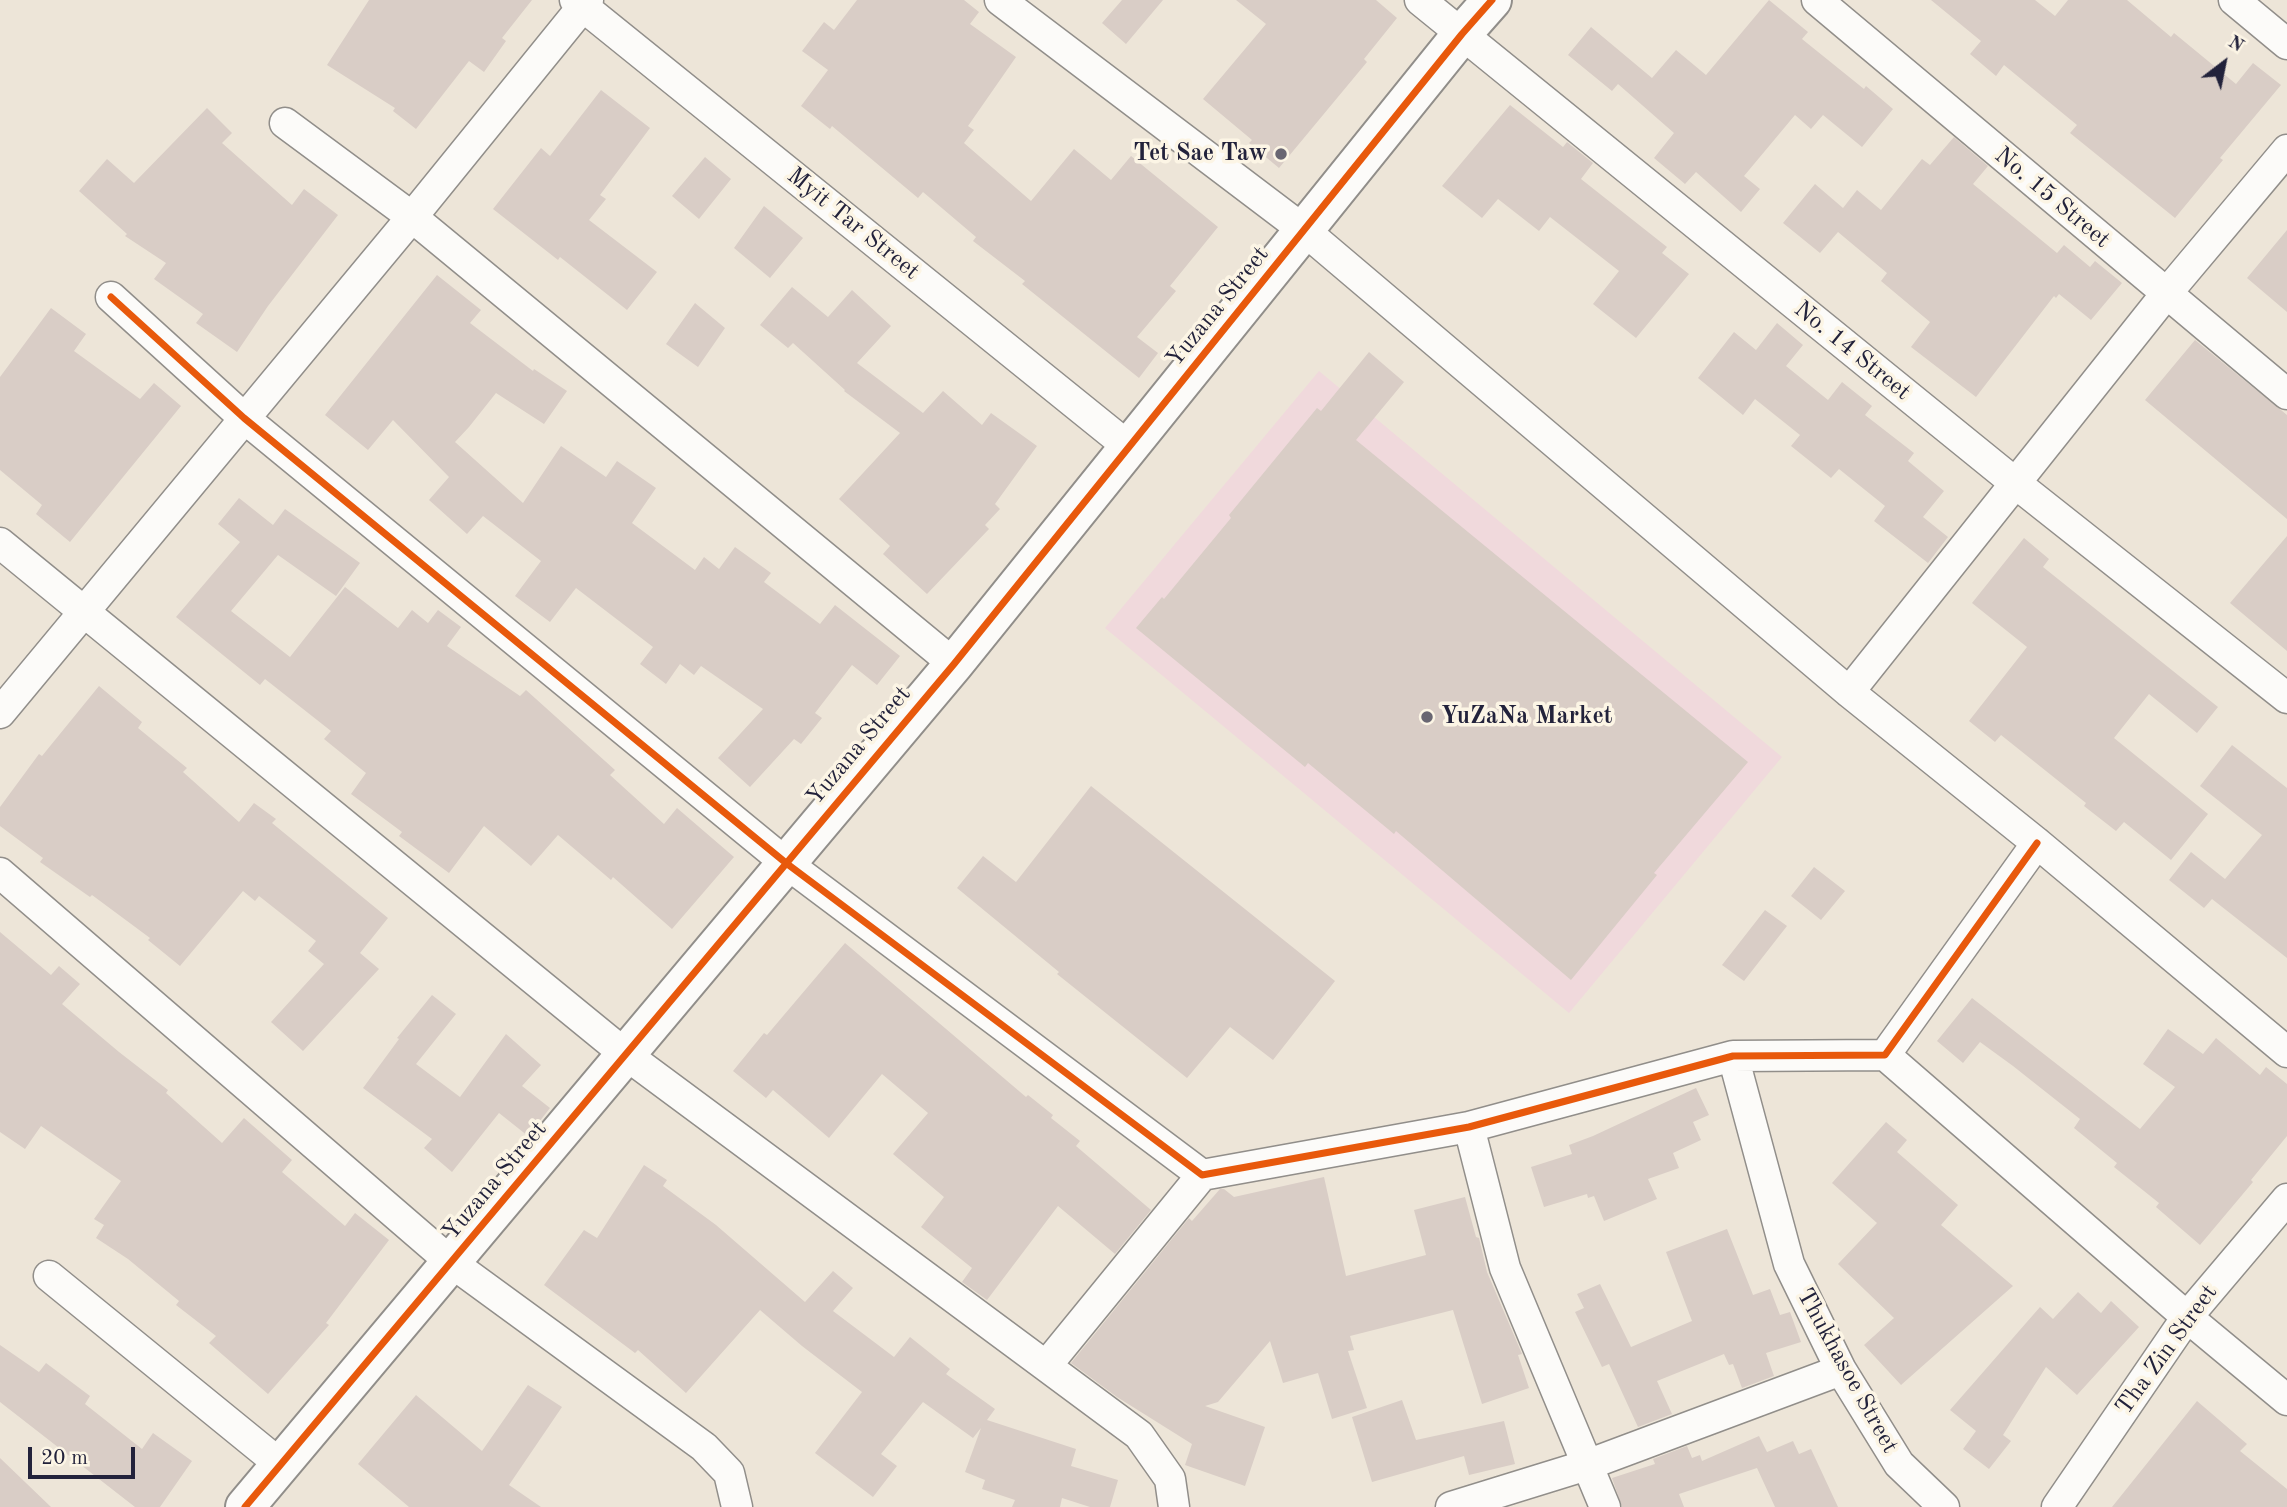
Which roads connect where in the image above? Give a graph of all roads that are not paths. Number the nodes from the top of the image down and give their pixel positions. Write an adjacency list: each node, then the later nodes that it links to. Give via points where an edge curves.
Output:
1 (1000, 0): 12 (street)
2 (1419, 0): 7 (street, No. 14 Street)
3 (1492, 0): 7 (street, Yuzana Street)
4 (1817, 0): 13 (street, No. 15 Street)
5 (2234, 0): 8 (street)
6 (582, 2): 11 (street); 17 (street, Myit Tar Street)
7 (1462, 34): 12 (street, Yuzana Street); 18 (street, No. 14 Street)
8 (2287, 44)
9 (285, 123): 11 (street)
10 (2287, 150): 13 (street)
11 (412, 218): 16 (street); 21 (street)
12 (1305, 231): 17 (street, Yuzana Street); 22 (street)
13 (2166, 294): 15 (street, No. 15 Street); 18 (street)
14 (111, 298): 16 (street)
15 (2287, 394)
16 (244, 418): 20 (street); 26 (street)
17 (1130, 448): 21 (street, Yuzana Street)
18 (2014, 482): 22 (street); 23 (street, No. 14 Street)
19 (0, 543): 20 (street)
20 (85, 612): 24 (street); 29 (street)
21 (954, 664): 26 (street, Yuzana Street)
22 (1849, 692): 25 (street)
23 (2287, 698)
24 (0, 713)
25 (2037, 843): 28 (street); 30 (street)
26 (786, 863): 29 (street, Yuzana Street); 33 (street)
27 (0, 873): 35 (street)
28 (2287, 1052)
29 (625, 1054): 35 (street, Yuzana Street); 38 (street)
30 (1885, 1055): 31 (street); 37 (street)
31 (1733, 1056): 32 (street); 39 (street, Thukhasoe Street, via 1790,1264)
32 (1469, 1127): 33 (street); 42 (street, via 1504,1268)
33 (1202, 1175): 38 (street)
34 (2287, 1199): 37 (street, Tha Zin Street)
35 (452, 1263): 41 (street, Yuzana Street); 44 (street, via 704,1447 729,1473)
36 (49, 1276): 41 (street)
37 (2187, 1317): 40 (street); 49 (street, Tha Zin Street)
38 (1046, 1366): 45 (street, via 1139,1435 1170,1479)
39 (1841, 1370): 42 (street); 48 (street, Thukhasoe Street, via 1899,1464)
40 (2287, 1400)
41 (281, 1465): 43 (street, Yuzana Street)
42 (1587, 1465): 46 (street); 47 (street)
43 (245, 1507)
44 (737, 1507)
45 (1174, 1507)
46 (1451, 1507)
47 (1605, 1507)
48 (1944, 1507)
49 (2057, 1507)

